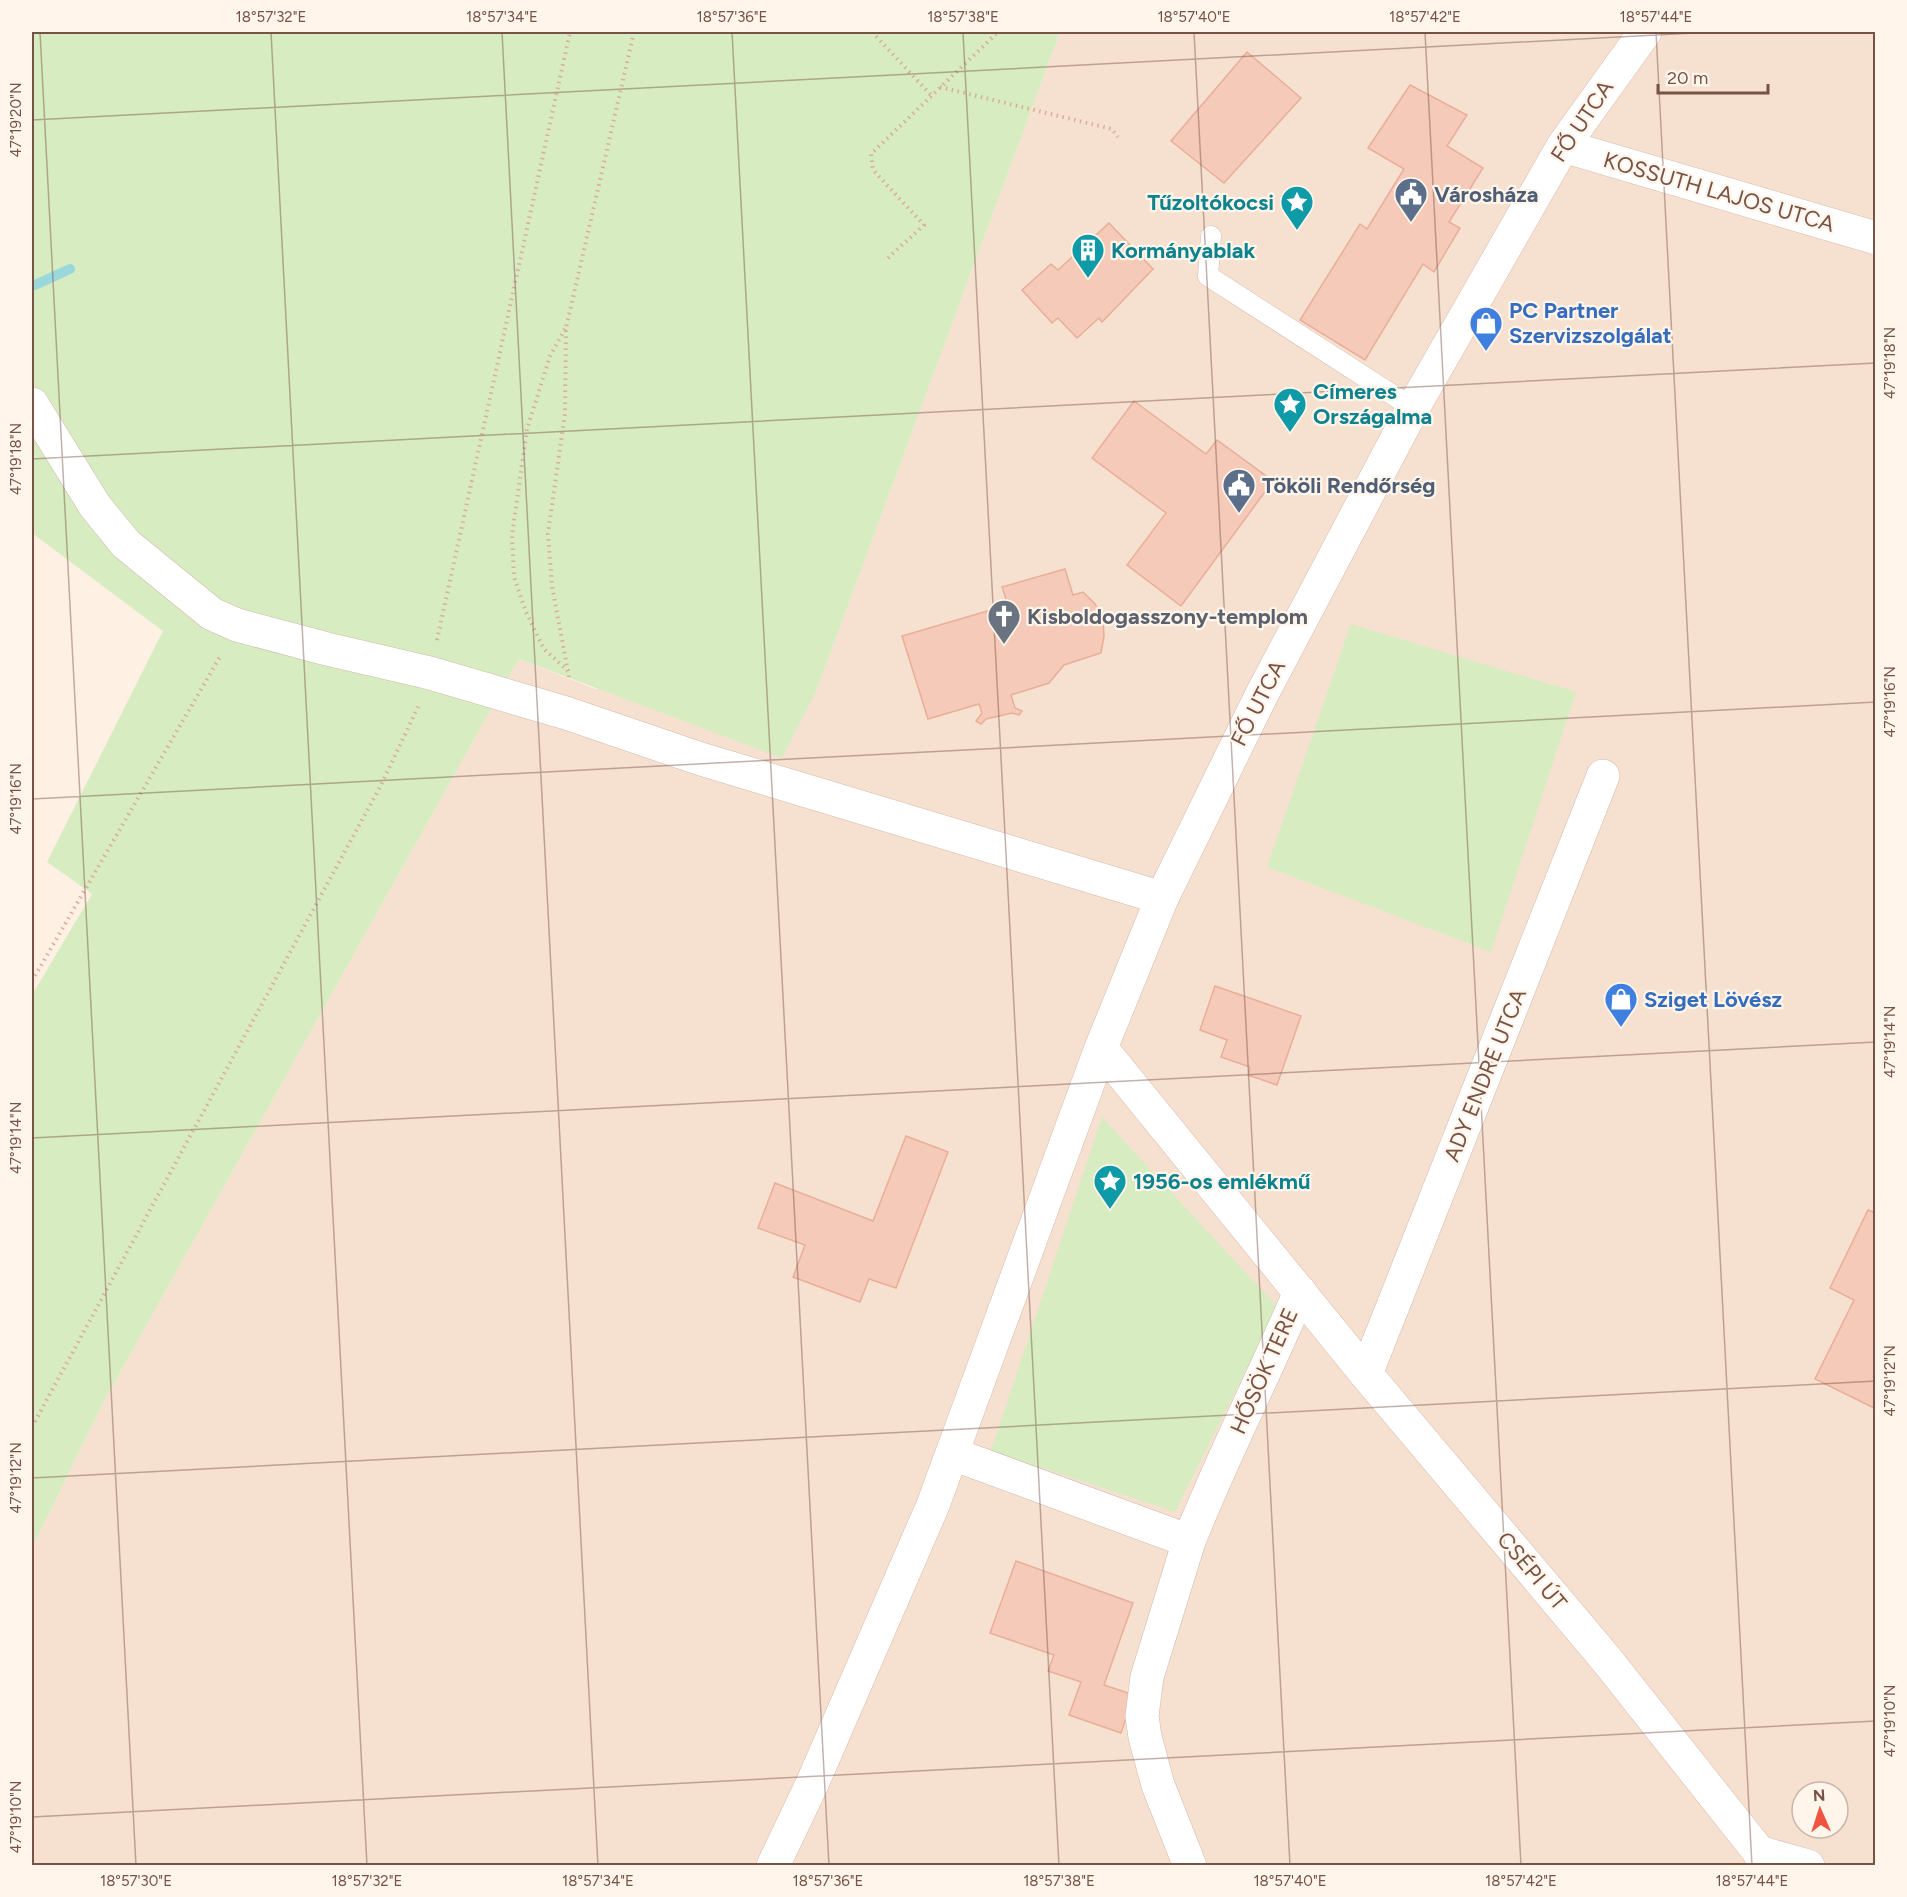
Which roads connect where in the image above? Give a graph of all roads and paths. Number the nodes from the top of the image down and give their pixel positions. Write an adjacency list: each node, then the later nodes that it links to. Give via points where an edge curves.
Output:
1 (570, 32): 18 (path)
2 (634, 32): 13 (path)
3 (872, 32): 7 (path)
4 (1645, 32): 9 (street, FŐ UTCA)
5 (996, 34): 6 (path)
6 (940, 87): 7 (path); 8 (path, via 1112,129)
7 (931, 95): 12 (path, via 871,154 873,170 924,225)
8 (1118, 137)
9 (1563, 146): 11 (street, KOSSUTH LAJOS UTCA); 15 (street, FŐ UTCA)
10 (1212, 236): 15 (lane, via 1208,276)
11 (1875, 238)
12 (888, 258)
13 (566, 328): 17 (path, via 565,413 548,534 552,586); 17 (path, via 550,356 527,429 512,535 514,577 526,612 544,649)
14 (32, 404): 16 (street, via 95,506 126,544 212,614)
15 (1413, 408): 21 (street, FŐ UTCA, via 1260,696)
16 (237, 625): 18 (street); 22 (path)
17 (569, 672): 19 (path)
18 (430, 673): 19 (street); 26 (path, via 416,713 381,785)
19 (566, 713): 21 (street, via 701,759)
20 (1603, 776): 25 (street, ADY ENDRE UTCA)
21 (1162, 898): 23 (street, FŐ UTCA)
22 (32, 981)
23 (1101, 1048): 24 (street, HŐSÖK TERE); 27 (street, FŐ UTCA)
24 (1300, 1292): 25 (street, CSÉPI ÚT); 28 (street, HŐSÖK TERE)
25 (1366, 1374): 29 (street, CSÉPI ÚT, via 1606,1659)
26 (32, 1427)
27 (953, 1454): 28 (street); 30 (street, FŐ UTCA)
28 (1189, 1540): 31 (street, HŐSÖK TERE, via 1147,1677 1142,1716 1158,1785)
29 (1766, 1859): 32 (street, CSÉPI ÚT)
30 (773, 1866)
31 (1190, 1866)
32 (1808, 1866)

